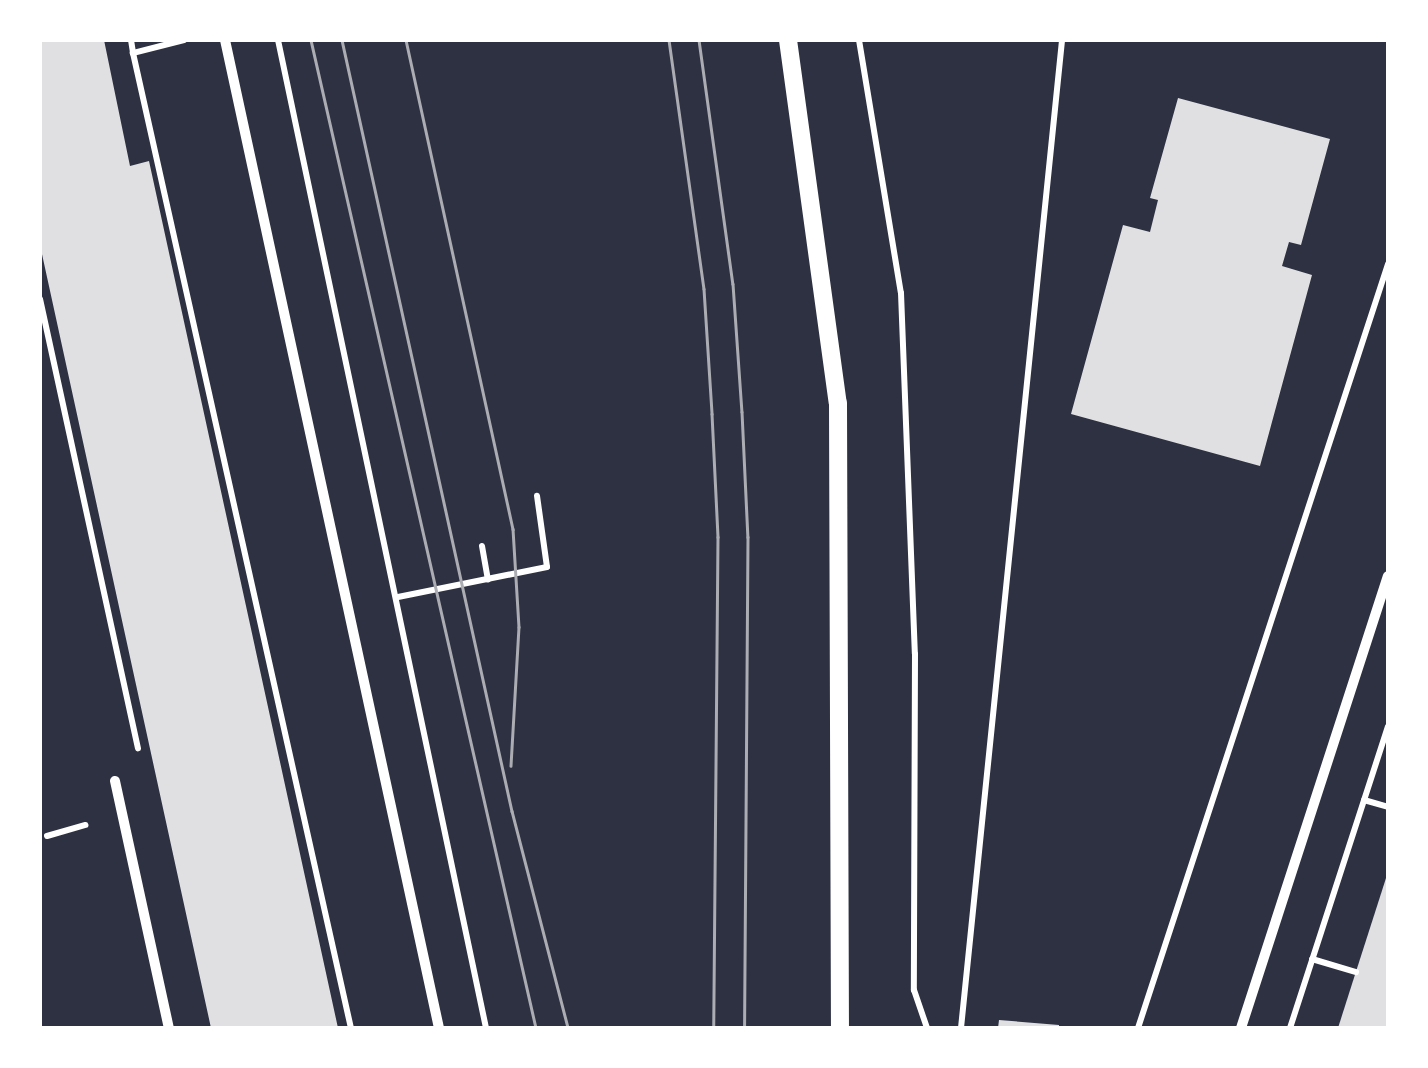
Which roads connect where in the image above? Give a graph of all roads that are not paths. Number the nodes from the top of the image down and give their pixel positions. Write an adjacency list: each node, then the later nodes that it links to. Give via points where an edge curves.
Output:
1 (225, 40): 6 (street)
2 (788, 40): 7 (street, via 838,403)
3 (1388, 576): 8 (street)
4 (115, 782): 5 (street)
5 (169, 1028)
6 (439, 1028)
7 (840, 1028)
8 (1242, 1028)

